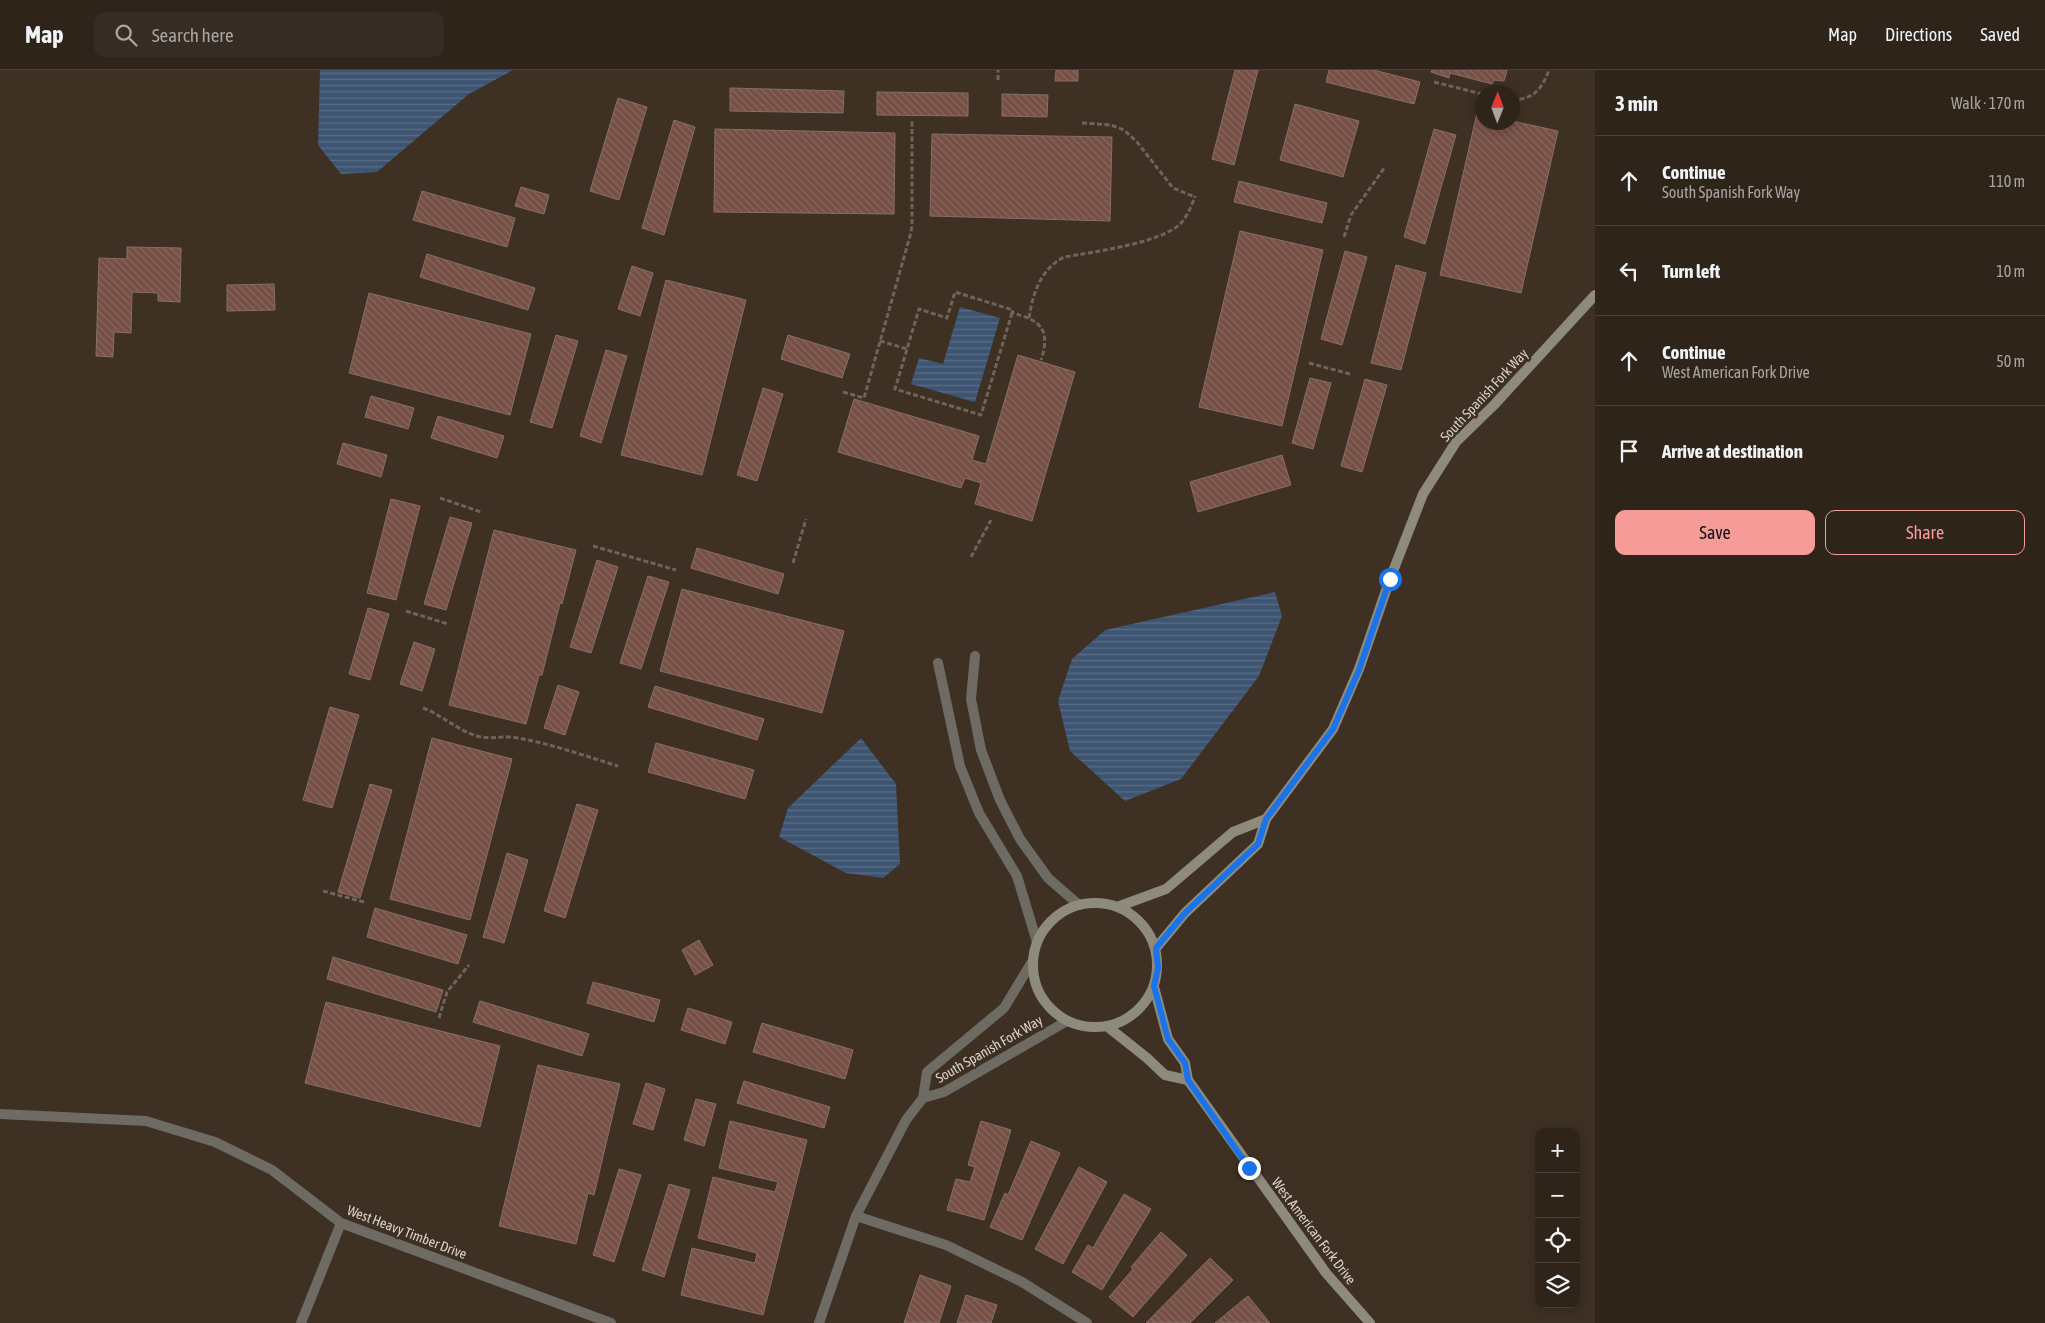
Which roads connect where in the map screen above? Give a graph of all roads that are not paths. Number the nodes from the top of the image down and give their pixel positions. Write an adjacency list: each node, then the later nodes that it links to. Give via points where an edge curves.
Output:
1 (1595, 295): 4 (street, South Spanish Fork Way, via 1456,442 1423,494 1359,670 1333,729)
2 (975, 656): 5 (street, via 970,699 981,750 1000,800 1020,839 1048,878)
3 (938, 663): 7 (street, via 960,766 979,813 1017,876)
4 (1266, 819): 6 (street, via 1233,832 1166,889); 8 (street, South Spanish Fork Way, via 1258,844 1185,913)
5 (1079, 905): 6 (street, via 1098,903); 7 (street, via 1047,925)
6 (1117, 907): 8 (street, via 1134,916 1148,931)
7 (1037, 942): 9 (street)
8 (1156, 948): 10 (street, via 1158,968)
9 (1033, 960): 11 (street, via 1040,996); 14 (street, South Spanish Fork Way, via 1004,1008 927,1072)
10 (1154, 986): 12 (street, via 1144,1005 1128,1019); 13 (street, West American Fork Drive, via 1168,1039 1185,1063)
11 (1066, 1021): 12 (street, via 1087,1027); 14 (street, South Spanish Fork Way, via 944,1092)
12 (1108, 1027): 13 (street, via 1165,1075)
13 (1188, 1080): 22 (street, West American Fork Drive, via 1326,1273)
14 (923, 1098): 16 (street, South Spanish Fork Way, via 906,1120)
15 (0, 1114): 17 (street, West Heavy Timber Drive, via 146,1121 215,1142 272,1170)
16 (856, 1216): 20 (street, South Spanish Fork Way); 21 (street, via 946,1245 1022,1282)
17 (341, 1223): 18 (street); 19 (street, West Heavy Timber Drive)
18 (301, 1323)
19 (610, 1323)
20 (819, 1323)
21 (1087, 1323)
22 (1370, 1323)

